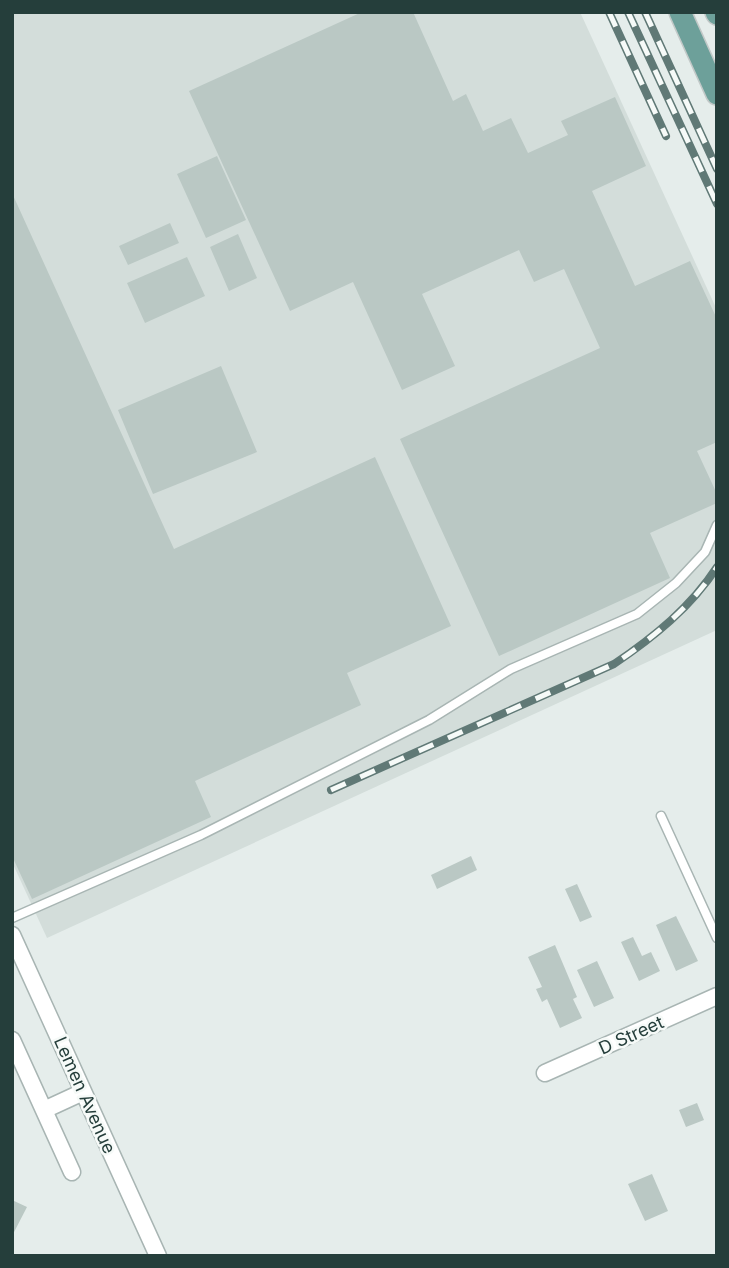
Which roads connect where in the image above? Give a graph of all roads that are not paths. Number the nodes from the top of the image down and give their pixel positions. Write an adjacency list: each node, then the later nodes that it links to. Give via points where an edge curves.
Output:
1 (680, 12): 2 (main road)
2 (717, 94)
3 (717, 525): 5 (lane, via 705,552 637,614 511,668 429,720 201,835)
4 (661, 816): 7 (lane)
5 (12, 918)
6 (12, 935): 11 (street, Lemen Avenue)
7 (717, 938)
8 (717, 996): 10 (street, D Street)
9 (12, 1040): 12 (street)
10 (545, 1073)
11 (83, 1092): 12 (street); 14 (street, Lemen Avenue)
12 (44, 1110): 13 (street)
13 (72, 1172)
14 (156, 1255)

